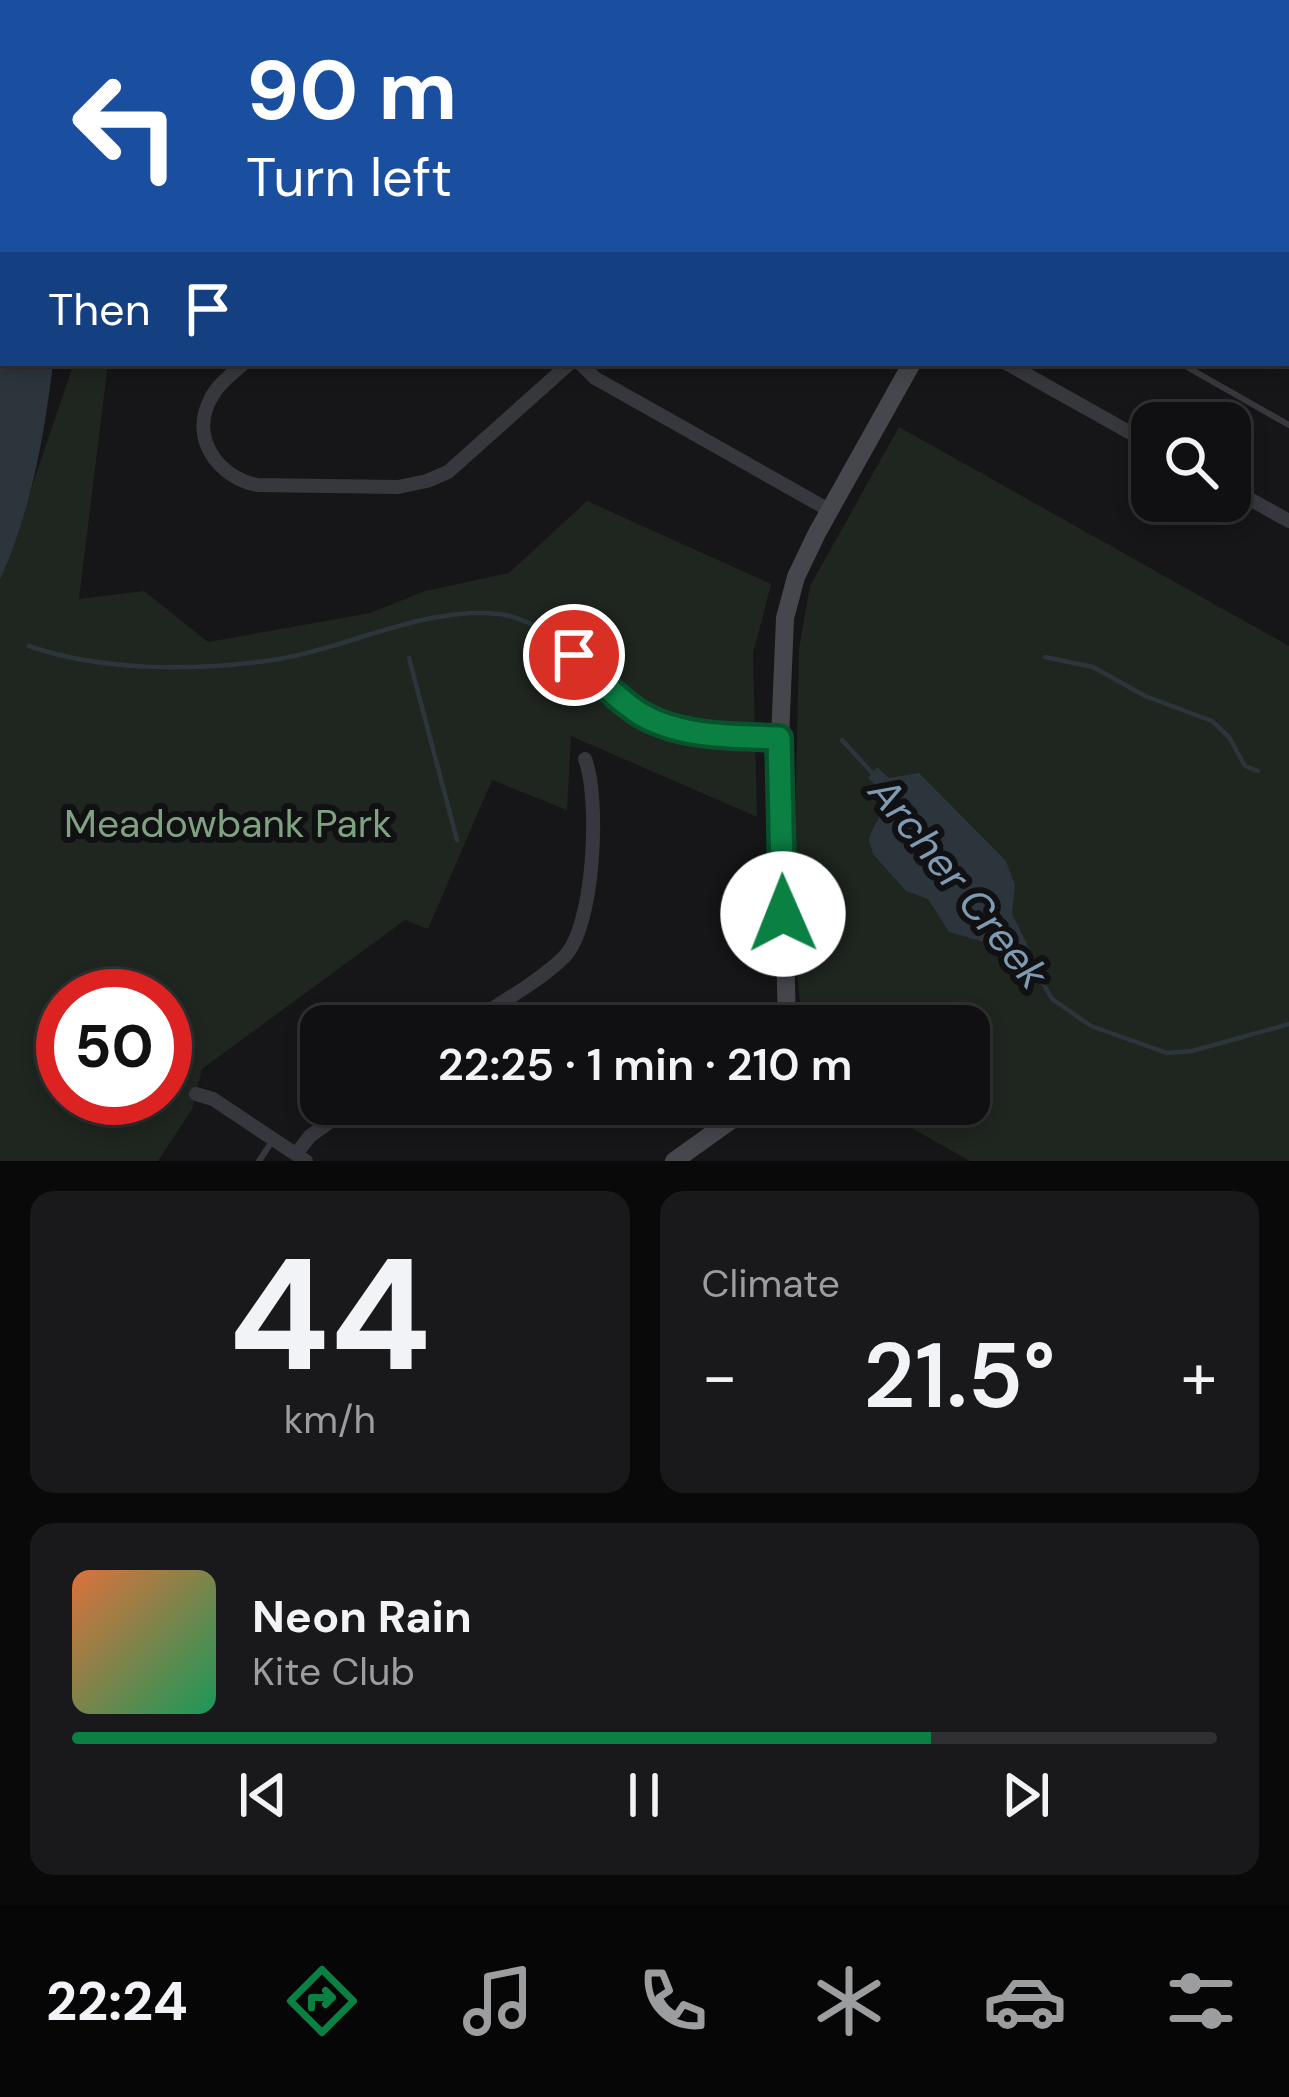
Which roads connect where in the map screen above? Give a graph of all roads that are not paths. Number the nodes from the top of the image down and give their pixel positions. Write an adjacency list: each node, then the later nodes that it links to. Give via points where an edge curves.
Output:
1 (241, 366): 2 (street, via 209,400 204,419 212,458 224,472 257,485 398,487 448,472)
2 (567, 366)
3 (583, 366): 10 (street)
4 (910, 366): 10 (main road)
5 (1011, 366): 8 (street)
6 (1185, 366): 7 (lane)
7 (1289, 425)
8 (1131, 433)
9 (1251, 500): 11 (street)
10 (829, 510): 13 (main road, via 784,618)
11 (1289, 521)
12 (574, 655): 13 (lane, via 638,712 665,724)
13 (779, 738): 16 (main road)
14 (585, 759): 15 (street, via 592,777 582,926 566,955)
15 (496, 1005)
16 (786, 1005)
17 (196, 1094): 20 (street)
18 (325, 1125): 21 (street)
19 (725, 1125): 23 (main road)
20 (274, 1140): 21 (street); 22 (lane)
21 (301, 1157)
22 (260, 1161)
23 (674, 1161)

